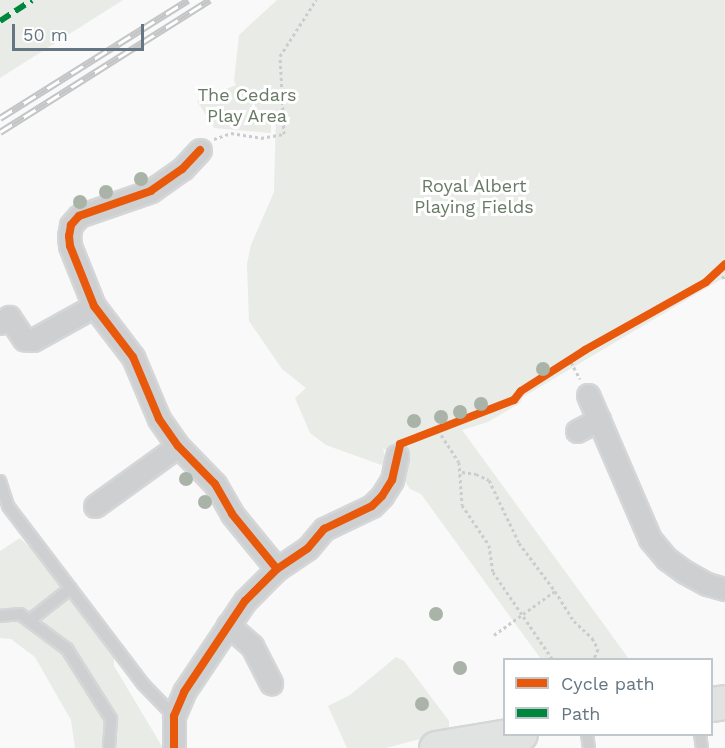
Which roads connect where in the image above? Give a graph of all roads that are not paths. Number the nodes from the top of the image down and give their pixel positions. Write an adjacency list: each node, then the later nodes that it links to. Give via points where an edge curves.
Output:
1 (200, 150): 2 (street, via 182,169 151,191 79,216 71,225 70,246)
2 (94, 306): 3 (street, via 33,340 24,339 9,317); 7 (street, via 133,357 159,419)
3 (0, 323)
4 (588, 395): 5 (street)
5 (599, 420): 6 (street); 13 (street, via 650,539 685,572)
6 (577, 431)
7 (178, 446): 10 (street); 11 (street, via 215,484 232,514)
8 (397, 456): 11 (street, via 392,480 372,506 324,529 308,548)
9 (0, 481): 12 (lane, via 9,506)
10 (95, 506)
11 (277, 569): 16 (street, via 245,601)
12 (70, 588): 15 (lane); 18 (lane, via 143,684)
13 (725, 589)
14 (0, 616): 15 (lane, via 20,614)
15 (29, 621): 21 (lane, via 67,648 86,676 111,719)
16 (228, 625): 17 (street, via 252,646); 18 (street, via 184,692)
17 (271, 682)
18 (174, 716): 22 (street)
19 (515, 736): 20 (main road)
20 (478, 744): 23 (main road)
21 (109, 748)
22 (174, 748)
23 (436, 748)

